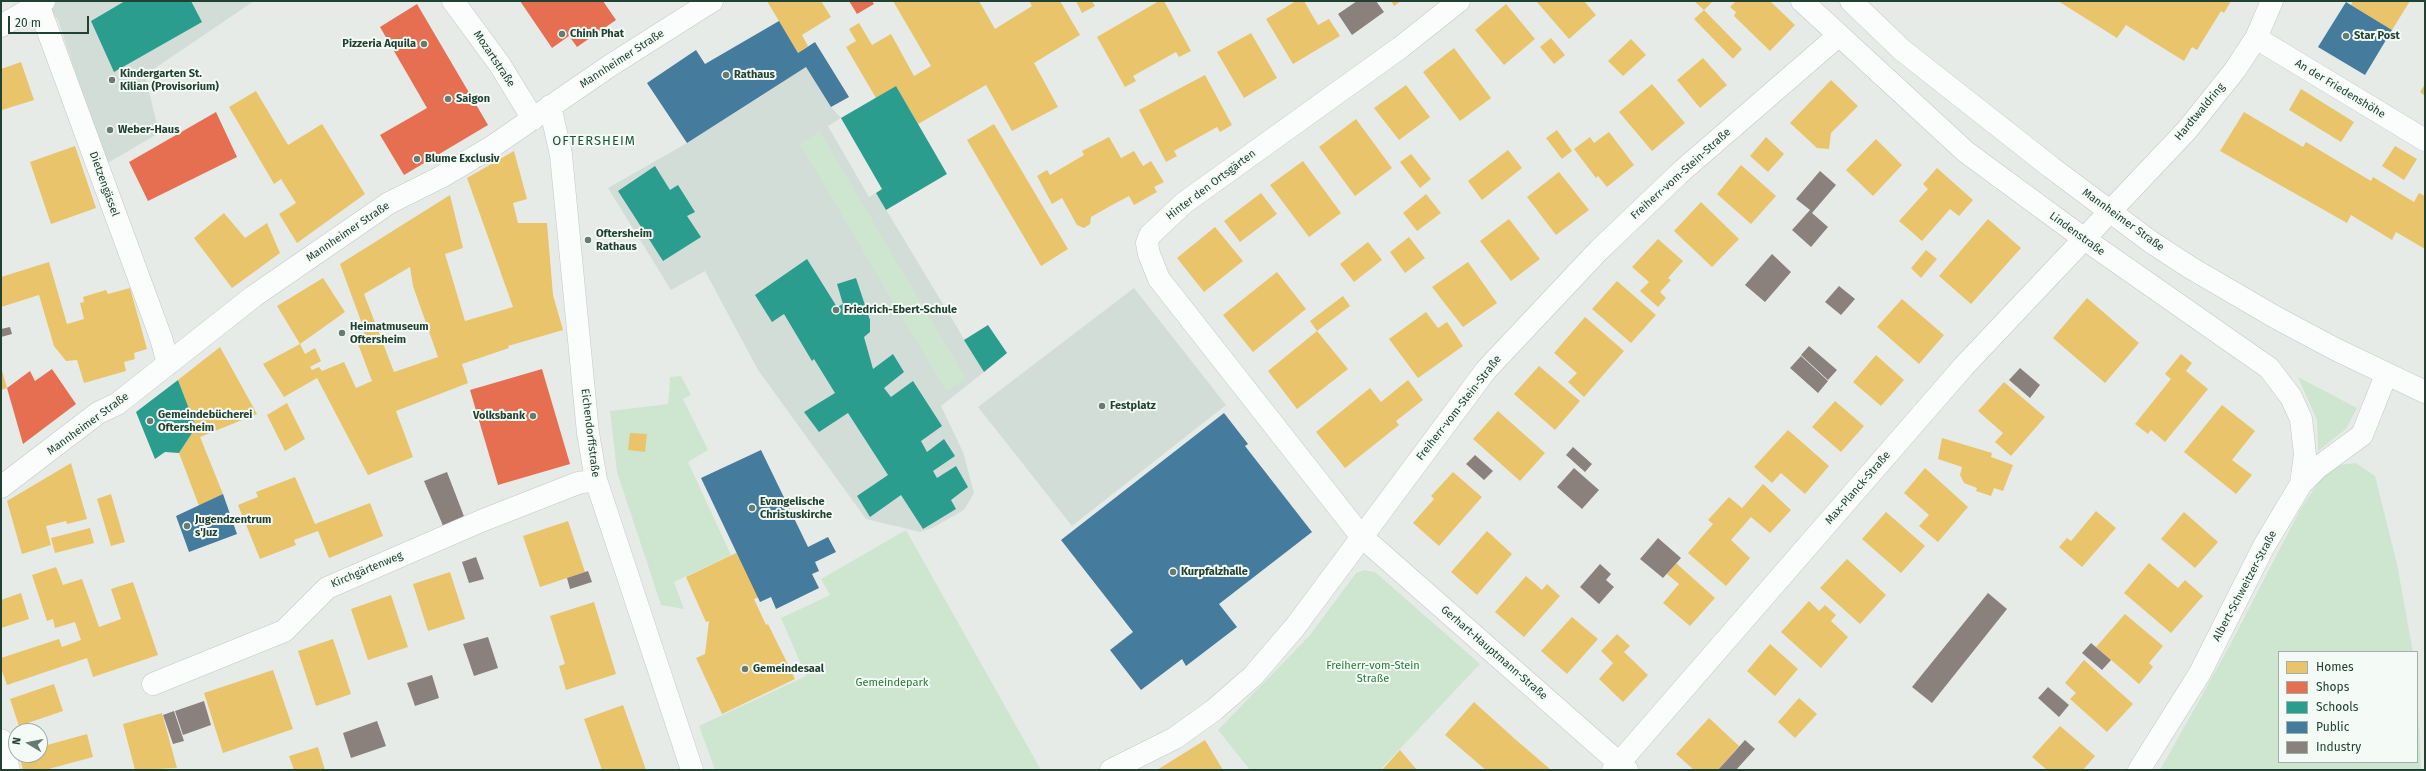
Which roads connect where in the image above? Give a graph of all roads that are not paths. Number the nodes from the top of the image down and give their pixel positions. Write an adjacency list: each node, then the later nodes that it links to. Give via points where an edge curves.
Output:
1 (453, 1): 12 (street, Mozartstraße, via 500,65)
2 (712, 1): 11 (street, Mannheimer Straße)
3 (1459, 1): 22 (street, Hinter den Ortsgärten, via 1401,47 1184,204 1155,228 1147,243 1152,265 1159,279)
4 (1802, 1): 9 (street, Lindenstraße)
5 (1851, 1): 14 (street, Mannheimer Straße, via 1902,50)
6 (2272, 1): 10 (street, Hardtwaldring)
7 (41, 3): 8 (street); 16 (street, Dietzengässel)
8 (1, 26)
9 (1838, 36): 15 (street, Lindenstraße, via 1966,152); 22 (street, Freiherr-vom-Stein-Straße, via 1683,170 1599,250 1486,370)
10 (2256, 38): 13 (street, An der Friedenshöhe); 14 (street, Hardtwaldring, via 2235,70 2187,130)
11 (550, 106): 12 (street, Mannheimer Straße); 19 (street, Eichendorffstraße, via 561,155 588,433)
12 (533, 119): 16 (street, Mannheimer Straße, via 441,177 388,203 254,296)
13 (2425, 140)
14 (2110, 211): 15 (street, Max-Planck-Straße); 17 (street, Mannheimer Straße, via 2151,242 2234,294)
15 (2083, 238): 20 (street, Lindenstraße, via 2269,368 2291,397 2301,419 2306,454); 25 (street, Max-Planck-Straße, via 1964,366)
16 (168, 364): 21 (street, Mannheimer Straße, via 117,404 98,413)
17 (2386, 375): 18 (street, Mannheimer Straße); 20 (street, Albert-Schweitzer-Straße, via 2362,435 2317,468)
18 (2425, 392)
19 (596, 480): 23 (street, Kirchgärtenweg, via 578,483 481,521 327,588 284,631); 27 (street, Eichendorffstraße)
20 (2301, 484): 29 (street, Albert-Schweitzer-Straße, via 2264,546 2200,673)
21 (1, 487)
22 (1361, 536): 25 (street, Gerhart-Hauptmann-Straße); 28 (street, Freiherr-vom-Stein-Straße, via 1295,627 1270,658 1237,691 1175,738)
23 (153, 684)
24 (1, 740): 26 (street)
25 (1619, 768)
26 (9, 770)
27 (692, 770)
28 (1112, 770)
29 (2139, 770)

